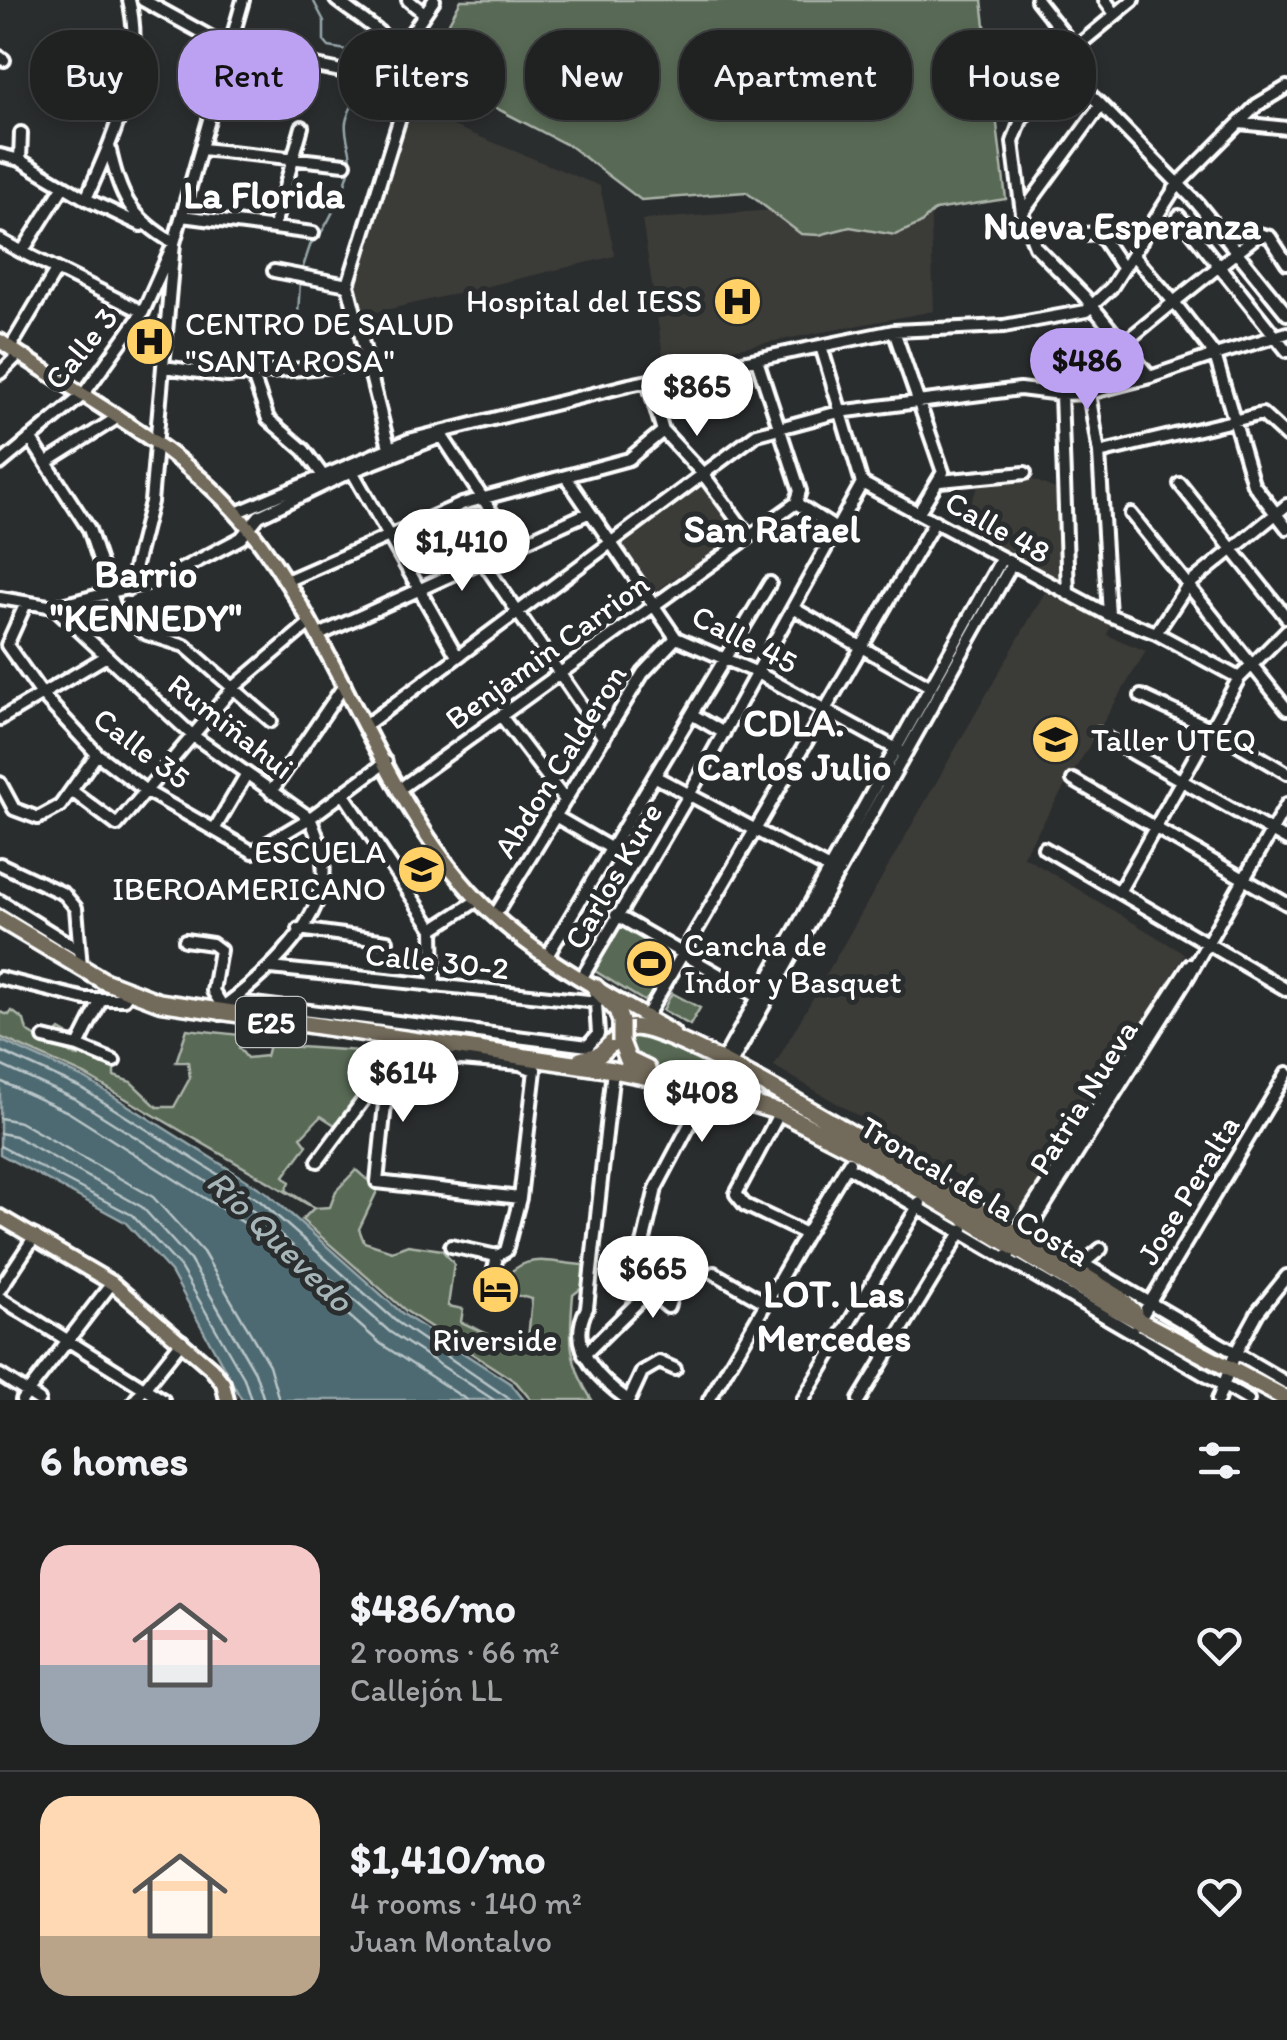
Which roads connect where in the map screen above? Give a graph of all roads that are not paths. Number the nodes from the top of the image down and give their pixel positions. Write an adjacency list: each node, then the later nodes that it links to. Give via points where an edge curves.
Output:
1 (130, 0): 12 (street)
2 (143, 0): 13 (street)
3 (244, 0): 14 (street)
4 (336, 0): 15 (street)
5 (408, 0): 10 (street)
6 (434, 0): 10 (street)
7 (1037, 0): 17 (street)
8 (1105, 0): 11 (street)
9 (1133, 0): 11 (street)
10 (424, 14): 16 (street)
11 (1116, 14): 18 (street)
12 (134, 30)
13 (199, 30)
14 (236, 30)
15 (374, 30)
16 (413, 30)
17 (1061, 30)
18 (1096, 31)
19 (1287, 87): 26 (street)
20 (1096, 102): 21 (street)
21 (1100, 106): 36 (street); 39 (street)
22 (116, 120): 30 (street)
23 (210, 120): 31 (street)
24 (399, 120): 56 (street)
25 (1024, 120): 39 (street, via 1014,134)
26 (1240, 123): 28 (street); 36 (street)
27 (302, 127): 34 (street)
28 (1287, 128)
29 (22, 133): 33 (street)
30 (109, 146): 38 (street); 42 (street, via 116,183)
31 (202, 148): 34 (street); 40 (street)
32 (2, 160): 33 (street)
33 (20, 160): 37 (street)
34 (295, 161): 35 (street); 43 (street)
35 (345, 164)
36 (1177, 185): 49 (street); 50 (street)
37 (63, 187): 38 (street); 48 (street)
38 (86, 199): 42 (street)
39 (1022, 213): 58 (street, via 1035,246)
40 (182, 216): 43 (street); 47 (street)
41 (1179, 216): 52 (street)
42 (141, 225): 47 (street)
43 (274, 226): 44 (street)
44 (313, 233)
45 (1084, 234): 54 (street, via 1100,234)
46 (0, 240): 48 (street)
47 (174, 243): 59 (street, Calle 3); 71 (street)
48 (22, 252): 53 (street)
49 (1236, 253): 51 (street, via 1262,233); 52 (street); 60 (street)
50 (1133, 255): 54 (street); 57 (street)
51 (1287, 262)
52 (1220, 266): 57 (street); 63 (street)
53 (58, 269): 59 (street); 66 (street)
54 (1124, 269): 58 (street)
55 (274, 270): 56 (street)
56 (348, 284): 70 (street)
57 (1174, 302): 65 (street); 68 (street)
58 (1092, 308): 61 (street, via 1004,326); 65 (street)
59 (142, 312): 78 (street, Calle 3)
60 (1287, 314)
61 (894, 331): 64 (street); 79 (street)
62 (1287, 334): 63 (street)
63 (1275, 338): 67 (street); 68 (street)
64 (822, 346): 69 (street); 80 (street)
65 (1122, 346): 74 (street); 77 (street)
66 (10, 347): 72 (street); 78 (main road)
67 (1287, 352)
68 (1215, 355): 74 (street); 82 (street)
69 (757, 360): 75 (street); 83 (street)
70 (366, 364): 73 (street); 89 (street)
71 (164, 367): 73 (street, via 227,376); 88 (street)
72 (0, 372)
73 (252, 372): 94 (street, via 268,420)
74 (1150, 377): 76 (street)
75 (648, 382): 84 (street); 85 (street); 89 (street)
76 (1089, 393): 77 (street); 90 (street)
77 (1061, 394): 79 (street, via 1020,389); 125 (street)
78 (83, 395): 81 (main road); 87 (street, Calle 3)
79 (920, 404): 80 (street); 98 (street, via 942,462)
80 (838, 412): 83 (street); 99 (street)
81 (117, 418): 88 (main road); 91 (street)
82 (1234, 424): 86 (street, via 1266,415); 90 (street); 108 (street, via 1253,484)
83 (778, 427): 95 (street, via 740,443); 102 (street, via 800,491)
84 (662, 431): 95 (street); 97 (street, via 630,459)
85 (442, 436): 93 (street); 101 (street)
86 (1287, 437)
87 (30, 438): 91 (street); 92 (street, Calle 3)
88 (158, 446): 106 (main road); 123 (street)
89 (389, 447): 94 (street)
90 (1098, 453): 133 (street)
91 (47, 462): 126 (street, via 90,529)
92 (0, 464)
93 (352, 472): 110 (street, via 260,516); 113 (street)
94 (321, 473): 106 (street)
95 (702, 474): 114 (street); 115 (street)
96 (1025, 474): 98 (street)
97 (566, 477): 101 (street); 105 (street, Calle 45)
98 (940, 481): 104 (street)
99 (862, 483): 104 (street, Calle 48); 112 (street, Carlos Kure)
100 (1180, 484): 116 (street)
101 (486, 498): 113 (street); 117 (street)
102 (796, 504): 112 (street); 114 (street, Benjamin Carrion)
103 (1287, 505): 108 (street)
104 (919, 512): 109 (street, Calle 48)
105 (588, 513): 115 (street, Calle 45); 117 (street)
106 (236, 514): 110 (main road)
107 (1131, 514): 122 (street)
108 (1276, 514): 111 (street); 116 (street)
109 (935, 521): 118 (street, Calle 48); 140 (street)
110 (249, 528): 120 (main road); 123 (street, via 164,578)
111 (1287, 528)
112 (836, 530): 131 (street, Carlos Kure)
113 (388, 534): 120 (street); 124 (street)
114 (749, 536): 129 (street, Benjamin Carrion)
115 (610, 544): 129 (street, Calle 45); 132 (street)
116 (1232, 547): 122 (street); 134 (street)
117 (516, 548): 119 (street)
118 (1007, 561): 125 (street, Calle 48); 149 (street); 165 (street)
119 (484, 563): 124 (street); 132 (street)
120 (286, 581): 135 (main road)
121 (770, 584): 143 (street)
122 (1187, 586): 137 (street); 144 (street)
123 (129, 590): 126 (street)
124 (420, 590): 135 (street); 142 (street)
125 (1068, 594): 133 (street, Calle 48)
126 (113, 595): 130 (street); 150 (street, via 116,612 131,624 185,646)
127 (0, 598): 128 (street)
128 (26, 603): 130 (street); 139 (street, Calle 35)
129 (652, 604): 138 (street, Calle 45); 145 (street, Benjamin Carrion)
130 (54, 606): 141 (street, Rumiñahui)
131 (793, 608): 140 (street); 146 (street, Carlos Kure)
132 (517, 614): 142 (street); 145 (street)
133 (1109, 615): 137 (street, Calle 48)
134 (1287, 618)
135 (315, 628): 148 (main road); 150 (street)
136 (1287, 630): 144 (street)
137 (1156, 633): 147 (street, Calle 48)
138 (676, 638): 143 (street, Calle 45); 164 (street, Abdon Calderon, via 644,673)
139 (4, 647): 152 (street, Calle 35)
140 (862, 647): 149 (street); 153 (street)
141 (105, 656): 152 (street); 163 (street, Rumiñahui)
142 (457, 656): 159 (street)
143 (727, 658): 146 (street, Calle 45); 155 (street)
144 (1251, 664): 147 (street); 154 (street)
145 (558, 673): 156 (street, Benjamin Carrion); 164 (street)
146 (758, 673): 153 (street, Calle 45); 161 (street, Carlos Kure)
147 (1239, 678): 160 (street)
148 (345, 684): 159 (main road); 177 (street)
149 (930, 687): 165 (street)
150 (232, 688): 158 (street); 163 (street)
151 (1141, 696): 160 (street)
152 (44, 697): 157 (street); 166 (street, Calle 35)
153 (825, 709): 165 (street, Calle 45); 187 (street)
154 (1287, 709)
155 (693, 715): 161 (street); 170 (street)
156 (501, 716): 174 (street, Benjamin Carrion); 180 (street)
157 (0, 719)
158 (272, 721)
159 (366, 725): 167 (main road)
160 (1212, 728): 168 (street); 172 (street)
161 (724, 733): 179 (street, Carlos Kure)
162 (1099, 734): 172 (street)
163 (192, 735): 169 (street, Rumiñahui); 176 (street)
164 (604, 738): 180 (street, Abdon Calderon)
165 (901, 751): 194 (street); 228 (street)
166 (98, 754): 175 (street); 176 (street, Calle 35)
167 (386, 762): 174 (main road); 178 (street, Rumiñahui)
168 (1287, 773)
169 (246, 774): 177 (street, Rumiñahui); 186 (street)
170 (656, 777): 179 (street); 192 (street)
171 (1073, 780): 188 (street)
172 (1185, 780): 188 (street); 189 (street)
173 (0, 783): 183 (street)
174 (402, 788): 197 (main road)
175 (72, 791): 176 (street, via 117,824); 183 (street, via 38,818)
176 (146, 791): 186 (street, Calle 35)
177 (271, 792): 185 (street, Rumiñahui)
178 (343, 793): 185 (street, Rumiñahui); 204 (street)
179 (689, 795): 187 (street); 201 (street, Carlos Kure)
180 (565, 800): 184 (street, Abdon Calderon)
181 (0, 804): 183 (street)
182 (1287, 804): 189 (street, Patria Nueva)
183 (14, 810)
184 (555, 816): 192 (street); 200 (street, Abdon Calderon)
185 (310, 818): 186 (street, Calle 35, via 260,852); 203 (street, via 324,875)
186 (216, 828)
187 (757, 829): 194 (street); 208 (street)
188 (1156, 830): 195 (street); 196 (street)
189 (1272, 831): 190 (street); 195 (street, Patria Nueva)
190 (1287, 840)
191 (1044, 848): 196 (street)
192 (612, 849): 209 (street)
193 (0, 864): 210 (street, via 64,894 76,908)
194 (829, 869): 217 (street)
195 (1245, 880): 199 (street); 207 (street, Patria Nueva)
196 (1119, 892): 207 (street)
197 (478, 900): 200 (main road); 204 (street)
198 (0, 901): 210 (street)
199 (1287, 904)
200 (494, 915): 209 (main road)
201 (616, 915): 208 (street); 214 (street, Carlos Kure)
202 (0, 919): 210 (highway, E25)
203 (299, 929): 206 (street); 211 (street)
204 (433, 929): 213 (street)
205 (186, 940): 219 (street, via 220,950 214,991)
206 (386, 941)
207 (1206, 944): 215 (street); 244 (street, Patria Nueva)
208 (684, 955): 217 (street); 220 (street)
209 (547, 956): 214 (main road)
210 (80, 958): 216 (highway, E25)
211 (271, 968): 213 (street, Calle 30-2); 219 (street)
212 (0, 978): 218 (street)
213 (434, 986): 214 (street, Calle 30-2)
214 (591, 990): 220 (main road); 221 (highway, via 617,1010); 226 (street, Carlos Kure, via 596,1042)
215 (1287, 990)
216 (129, 992): 218 (street); 219 (highway, E25)
217 (758, 998): 228 (street)
218 (100, 1002): 223 (street)
219 (225, 1007): 225 (highway, E25); 226 (street)
220 (646, 1016): 224 (main road)
221 (622, 1033): 224 (highway, via 652,1028); 226 (highway, via 595,1057); 232 (highway, via 632,1063)
222 (44, 1038): 223 (street)
223 (78, 1046): 227 (street)
224 (701, 1050): 228 (highway, E25)
225 (390, 1052): 226 (highway, E25); 237 (street); 238 (street, via 377,1182); 238 (street, via 534,1068)
226 (570, 1056): 229 (highway, E25)
227 (114, 1061)
228 (726, 1064): 231 (highway, E25)
229 (613, 1070): 232 (highway, E25); 262 (street, via 581,1320)
230 (1287, 1073): 258 (street, Jose Peralta)
231 (757, 1082): 234 (highway, via 739,1078 733,1084); 244 (highway, Troncal de la Costa / E25)
232 (688, 1085): 233 (highway, E25)
233 (708, 1090): 234 (highway, E25); 248 (street, via 656,1188)
234 (748, 1102): 235 (highway, E25)
235 (780, 1112): 236 (highway, Troncal de la Costa / E25); 242 (street, via 736,1194 745,1205)
236 (852, 1159): 239 (highway, Troncal de la Costa / E25); 242 (street)
237 (318, 1161)
238 (520, 1198): 246 (street, via 506,1251)
239 (921, 1200): 241 (highway, Troncal de la Costa / E25); 277 (street)
240 (0, 1217): 243 (main road)
241 (965, 1226): 244 (highway, Troncal de la Costa / E25); 278 (street)
242 (806, 1234): 257 (street)
243 (35, 1236): 253 (main road); 255 (street)
244 (1014, 1245): 247 (street, via 1041,1239); 258 (highway, Troncal de la Costa / E25, via 1111,1306); 259 (street)
245 (450, 1246): 246 (street)
246 (497, 1256): 254 (street)
247 (1083, 1264): 250 (street); 250 (street, via 1101,1249)
248 (637, 1270)
249 (698, 1270): 262 (street, via 676,1282 668,1307 649,1290)
250 (1097, 1272): 258 (street)
251 (714, 1273): 257 (street)
252 (1287, 1276): 263 (street, via 1242,1341)
253 (112, 1283): 260 (street); 261 (main road)
254 (491, 1283)
255 (0, 1289)
256 (0, 1298): 260 (street)
257 (766, 1303): 276 (street)
258 (1145, 1310): 259 (street, Jose Peralta); 263 (highway, Troncal de la Costa / E25)
259 (1132, 1334): 268 (street)
260 (67, 1340): 267 (street); 269 (street)
261 (182, 1341): 267 (street); 274 (main road, via 221,1379)
262 (584, 1355): 275 (street)
263 (1235, 1364): 266 (street); 268 (street); 270 (highway, Troncal de la Costa / E25)
264 (675, 1370): 275 (street, via 659,1362 642,1372)
265 (0, 1375): 269 (street)
266 (1287, 1382)
267 (144, 1388): 272 (street); 273 (street)
268 (1227, 1393): 279 (street); 280 (street)
269 (25, 1396): 271 (street)
270 (1287, 1399)
271 (39, 1400)
272 (135, 1400)
273 (163, 1400)
274 (227, 1400)
275 (629, 1400)
276 (709, 1400)
277 (803, 1400)
278 (858, 1400)
279 (1218, 1400)
280 (1248, 1400)

